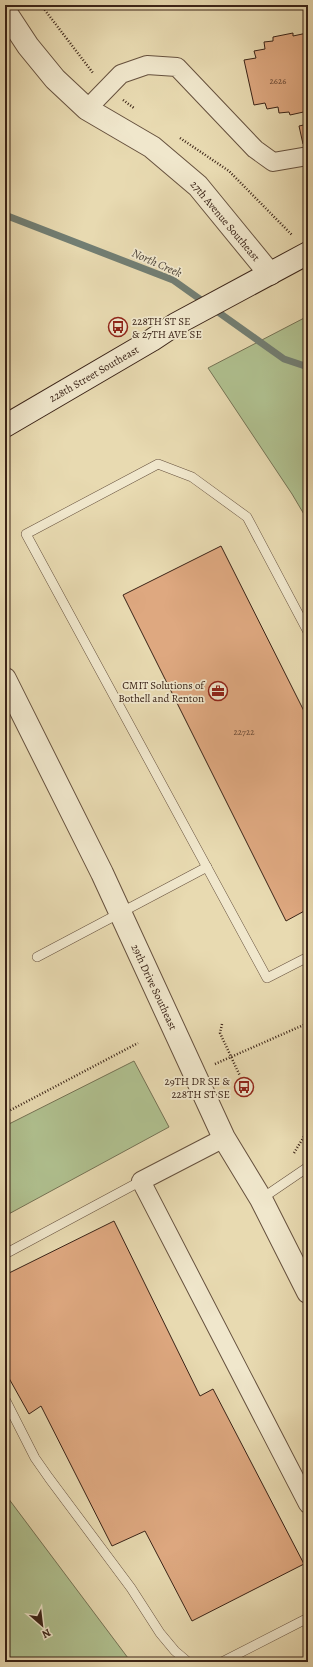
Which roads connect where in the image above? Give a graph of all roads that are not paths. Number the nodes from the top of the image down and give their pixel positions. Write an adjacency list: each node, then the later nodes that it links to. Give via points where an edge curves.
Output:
1 (5, 11): 2 (street, 27th Avenue Southeast, via 28,46 55,79)
2 (88, 110): 3 (street, via 121,74 147,66 177,67 255,149 273,162); 5 (street, 27th Avenue Southeast, via 152,148 198,186)
3 (308, 156)
4 (308, 253): 5 (street, 228th Street Southeast)
5 (270, 274): 6 (street, 228th Street Southeast, via 176,324)
6 (5, 426)
7 (308, 632): 9 (lane, via 247,517 192,477 158,464 26,534)
8 (5, 679): 10 (street, 29th Drive Southeast)
9 (207, 867): 10 (lane); 12 (lane, via 267,978)
10 (121, 913): 11 (lane); 13 (street, 29th Drive Southeast)
11 (37, 957)
12 (308, 957)
13 (224, 1138): 15 (street); 16 (street, 29th Drive Southeast)
14 (308, 1166): 16 (lane)
15 (141, 1181): 17 (lane); 20 (street)
16 (261, 1199): 18 (street, 29th Drive Southeast)
17 (5, 1254)
18 (308, 1292)
19 (5, 1399): 22 (lane, via 35,1458 131,1588 160,1633)
20 (308, 1504)
21 (308, 1618): 23 (lane)
22 (188, 1662)
23 (222, 1662)

